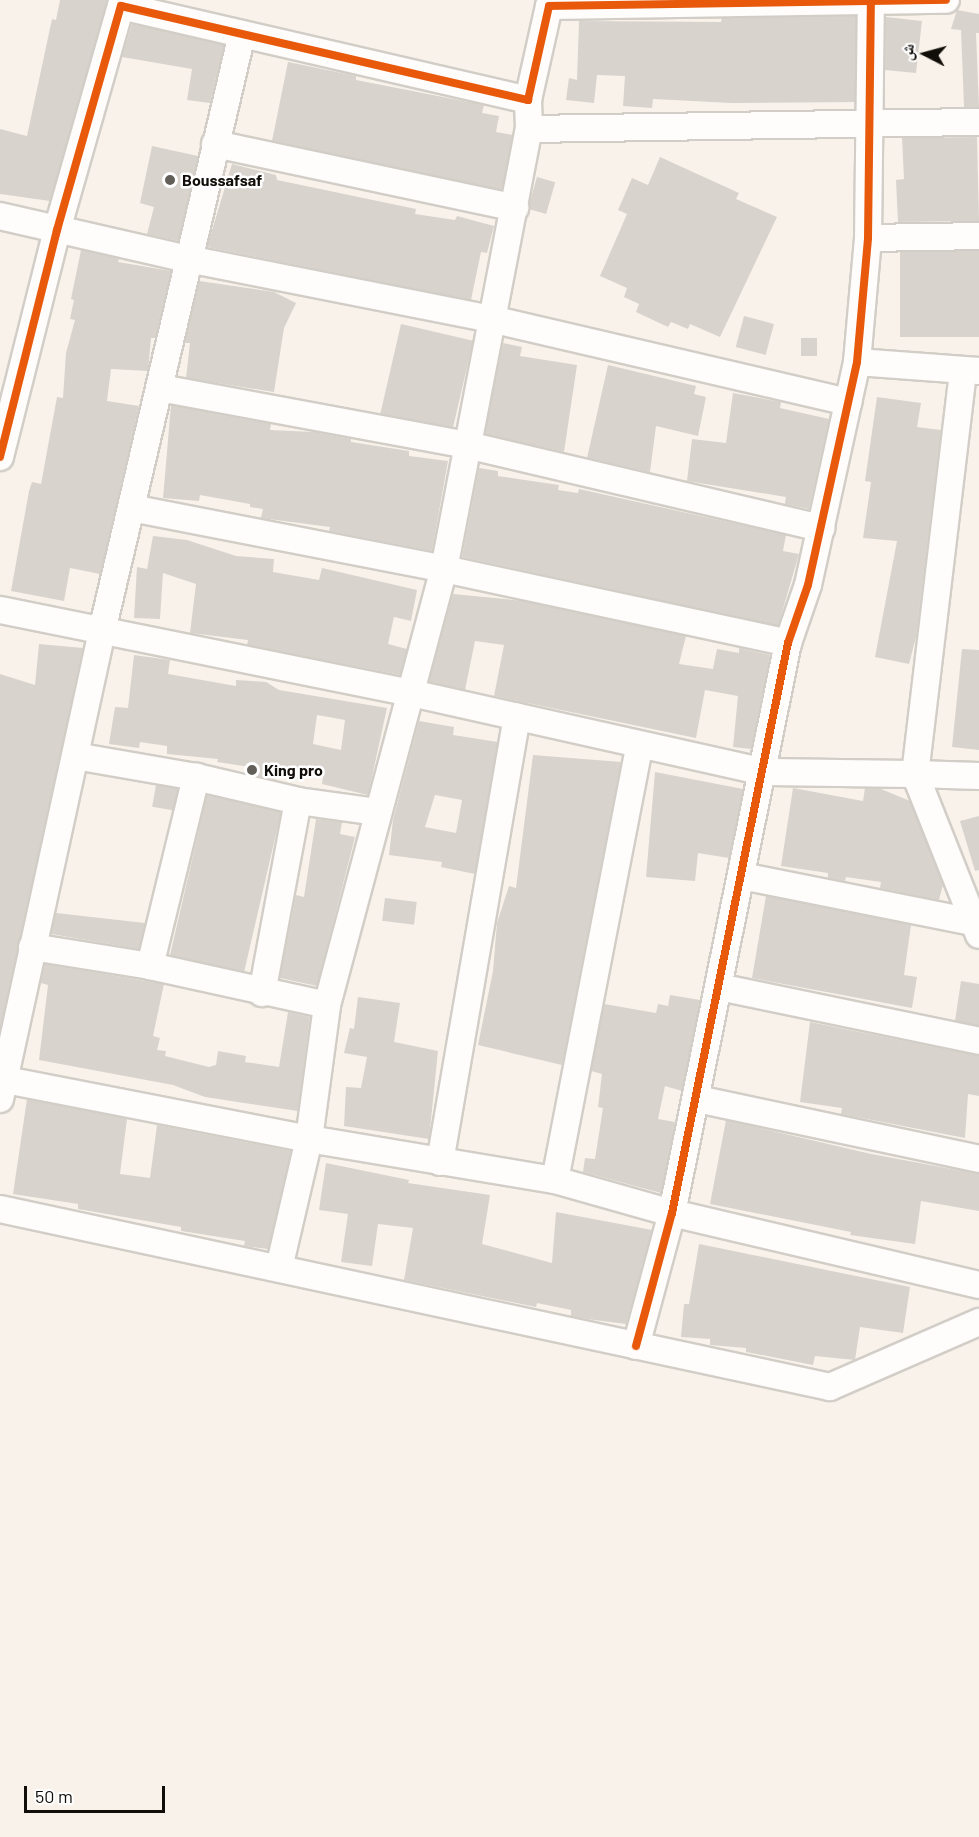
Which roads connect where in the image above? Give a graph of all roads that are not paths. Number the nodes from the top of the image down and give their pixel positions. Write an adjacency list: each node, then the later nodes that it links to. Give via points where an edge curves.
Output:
1 (946, 0): 4 (street)
2 (782, 2): 4 (street); 6 (street, via 549,6)
3 (121, 3): 5 (street); 13 (street)
4 (871, 4): 8 (street)
5 (242, 34): 6 (street); 10 (street)
6 (528, 100): 9 (street)
7 (979, 122): 8 (street)
8 (869, 125): 9 (street); 15 (street)
9 (529, 129): 11 (street)
10 (215, 144): 11 (street); 16 (street)
11 (514, 208): 17 (street)
12 (0, 216): 13 (street)
13 (57, 230): 16 (street); 23 (street)
14 (979, 236): 15 (street)
15 (868, 238): 18 (street)
16 (188, 259): 17 (street); 20 (street)
17 (491, 319): 21 (street); 22 (street)
18 (857, 362): 19 (street); 21 (street)
19 (971, 371): 35 (street)
20 (160, 388): 22 (street); 24 (street)
21 (848, 402): 25 (street)
22 (467, 445): 25 (street); 26 (street)
23 (0, 454)
24 (131, 508): 26 (street); 28 (street)
25 (821, 528): 29 (street, via 808,585)
26 (444, 569): 29 (street); 30 (street)
27 (0, 610): 28 (street)
28 (102, 631): 30 (street); 33 (street)
29 (788, 643): 34 (street)
30 (411, 693): 31 (street); 39 (street)
31 (517, 717): 32 (street); 52 (street)
32 (639, 746): 34 (street); 53 (street)
33 (75, 756): 37 (street); 42 (street)
34 (764, 772): 35 (street); 40 (street)
35 (915, 774): 36 (street); 41 (street)
36 (979, 776)
37 (196, 777): 38 (street); 43 (street)
38 (298, 801): 39 (street); 45 (street)
39 (376, 812): 46 (street)
40 (742, 876): 41 (street); 44 (street)
41 (976, 928)
42 (32, 947): 43 (street); 48 (street)
43 (150, 966): 45 (street)
44 (719, 987): 47 (street); 49 (street)
45 (262, 993): 46 (street)
46 (327, 1005): 50 (street)
47 (979, 1041)
48 (1, 1086): 50 (street)
49 (697, 1099): 51 (street); 55 (street)
50 (309, 1139): 52 (street); 56 (street)
51 (979, 1159)
52 (440, 1162): 53 (street)
53 (555, 1180): 55 (street)
54 (0, 1209): 56 (street)
55 (672, 1213): 57 (street); 59 (street)
56 (279, 1268): 59 (street)
57 (979, 1285)
58 (979, 1322): 59 (street, via 830,1387)
59 (636, 1346)

